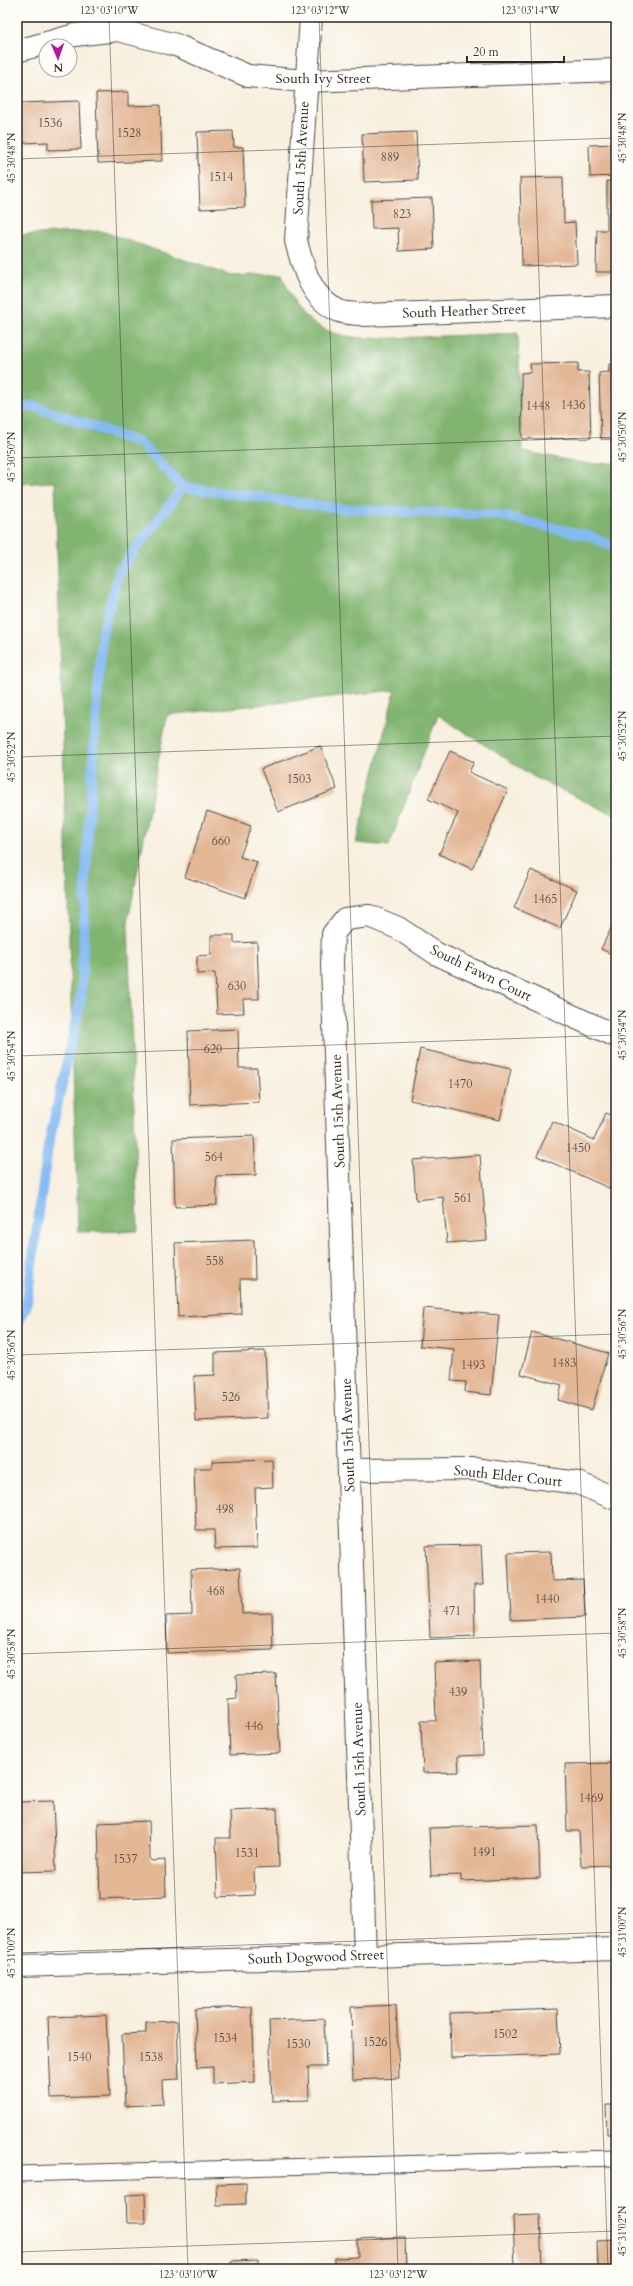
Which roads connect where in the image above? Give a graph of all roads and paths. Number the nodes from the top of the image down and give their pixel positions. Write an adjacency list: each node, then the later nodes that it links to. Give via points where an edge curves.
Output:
1 (311, 17): 4 (street, South 15th Avenue)
2 (17, 51): 4 (street, South Ivy Street, via 75,35 118,30 176,45 248,76)
3 (616, 70): 4 (street, South Ivy Street)
4 (305, 81): 5 (street, South 15th Avenue, via 296,241 303,270)
5 (317, 295): 6 (street, South Heather Street, via 339,311 364,315)
6 (616, 306)
7 (345, 919): 8 (street, South Fawn Court, via 369,916 398,928 437,954); 9 (street, South 15th Avenue, via 333,934 332,964)
8 (616, 1036)
9 (350, 1470): 10 (street, South Elder Court, via 474,1469 578,1483); 12 (street, South 15th Avenue)
10 (616, 1498)
11 (616, 1949): 12 (street, South Dogwood Street)
12 (365, 1956): 13 (street, South Dogwood Street)
13 (17, 1966)
14 (616, 2158): 15 (lane)
15 (17, 2174)

